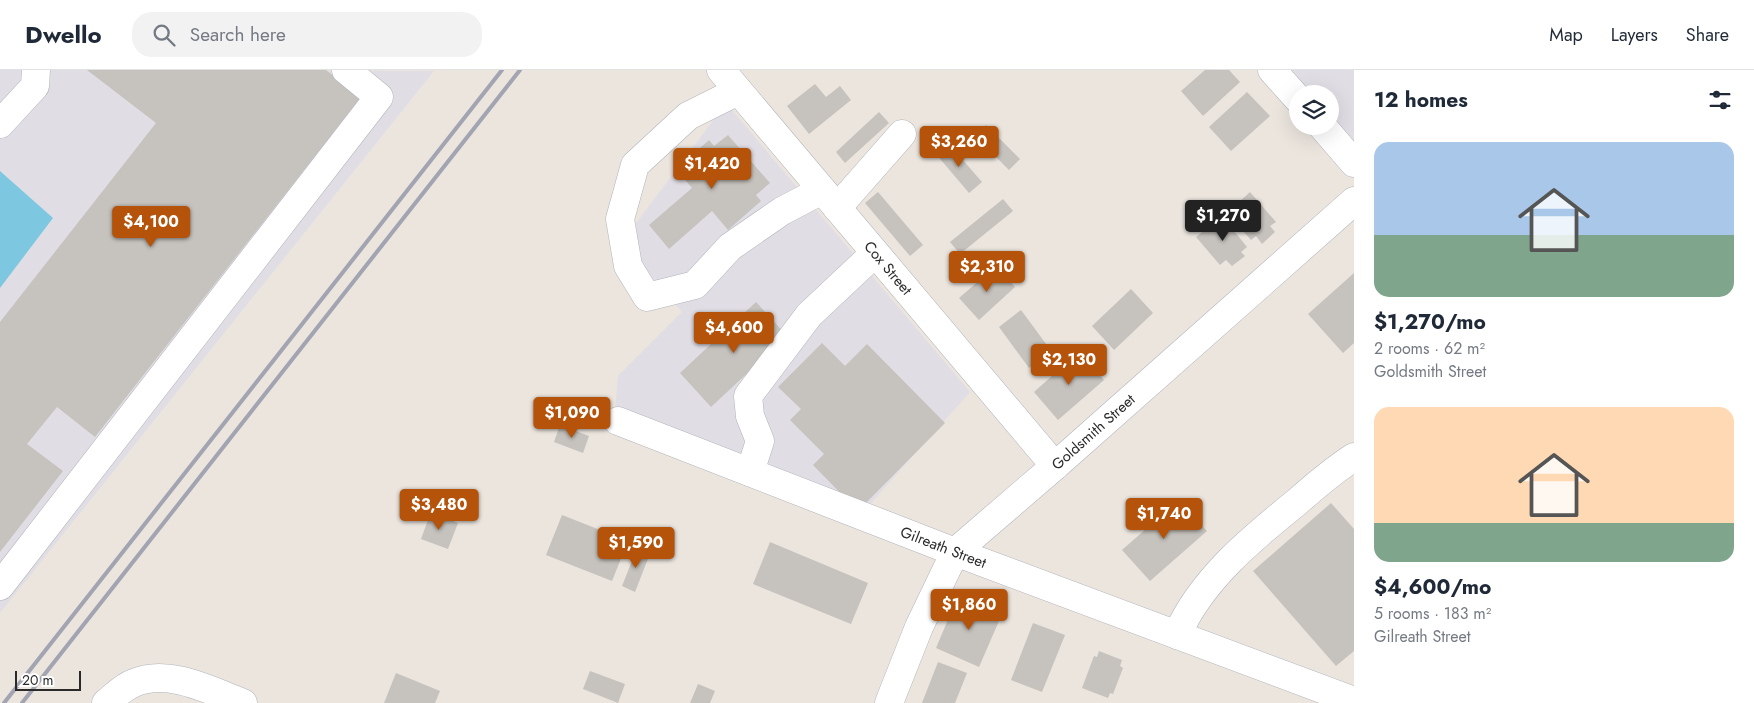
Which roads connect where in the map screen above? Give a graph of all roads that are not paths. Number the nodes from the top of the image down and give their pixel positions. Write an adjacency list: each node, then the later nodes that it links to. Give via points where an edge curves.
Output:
1 (36, 70): 7 (street, via 35,86)
2 (346, 70): 19 (street, via 379,97)
3 (720, 70): 6 (street, Cox Street)
4 (1272, 70): 5 (street)
5 (1289, 89)
6 (738, 91): 11 (street, Cox Street); 11 (street, via 688,116 635,165 620,219 628,266 647,297 695,285 730,246 782,211)
7 (0, 124)
8 (902, 134): 11 (street)
9 (1330, 135): 10 (street)
10 (1354, 163)
11 (829, 199): 13 (street, Cox Street)
12 (1354, 201): 16 (street, Goldsmith Street)
13 (875, 253): 16 (street, Cox Street); 17 (street, via 809,315 748,396 750,416 760,441)
14 (618, 421): 17 (street, Gilreath Street)
15 (1354, 457): 20 (street, via 1269,524 1226,564 1184,620)
16 (1055, 466): 18 (street, Goldsmith Street)
17 (750, 472): 18 (street, Gilreath Street)
18 (955, 552): 20 (street, Gilreath Street); 24 (street, Goldsmith Street, via 919,627)
19 (0, 586)
20 (1177, 635): 21 (street, Gilreath Street)
21 (1354, 701)
22 (106, 703): 23 (street, via 134,683 159,678 181,681)
23 (243, 703)
24 (889, 703)

